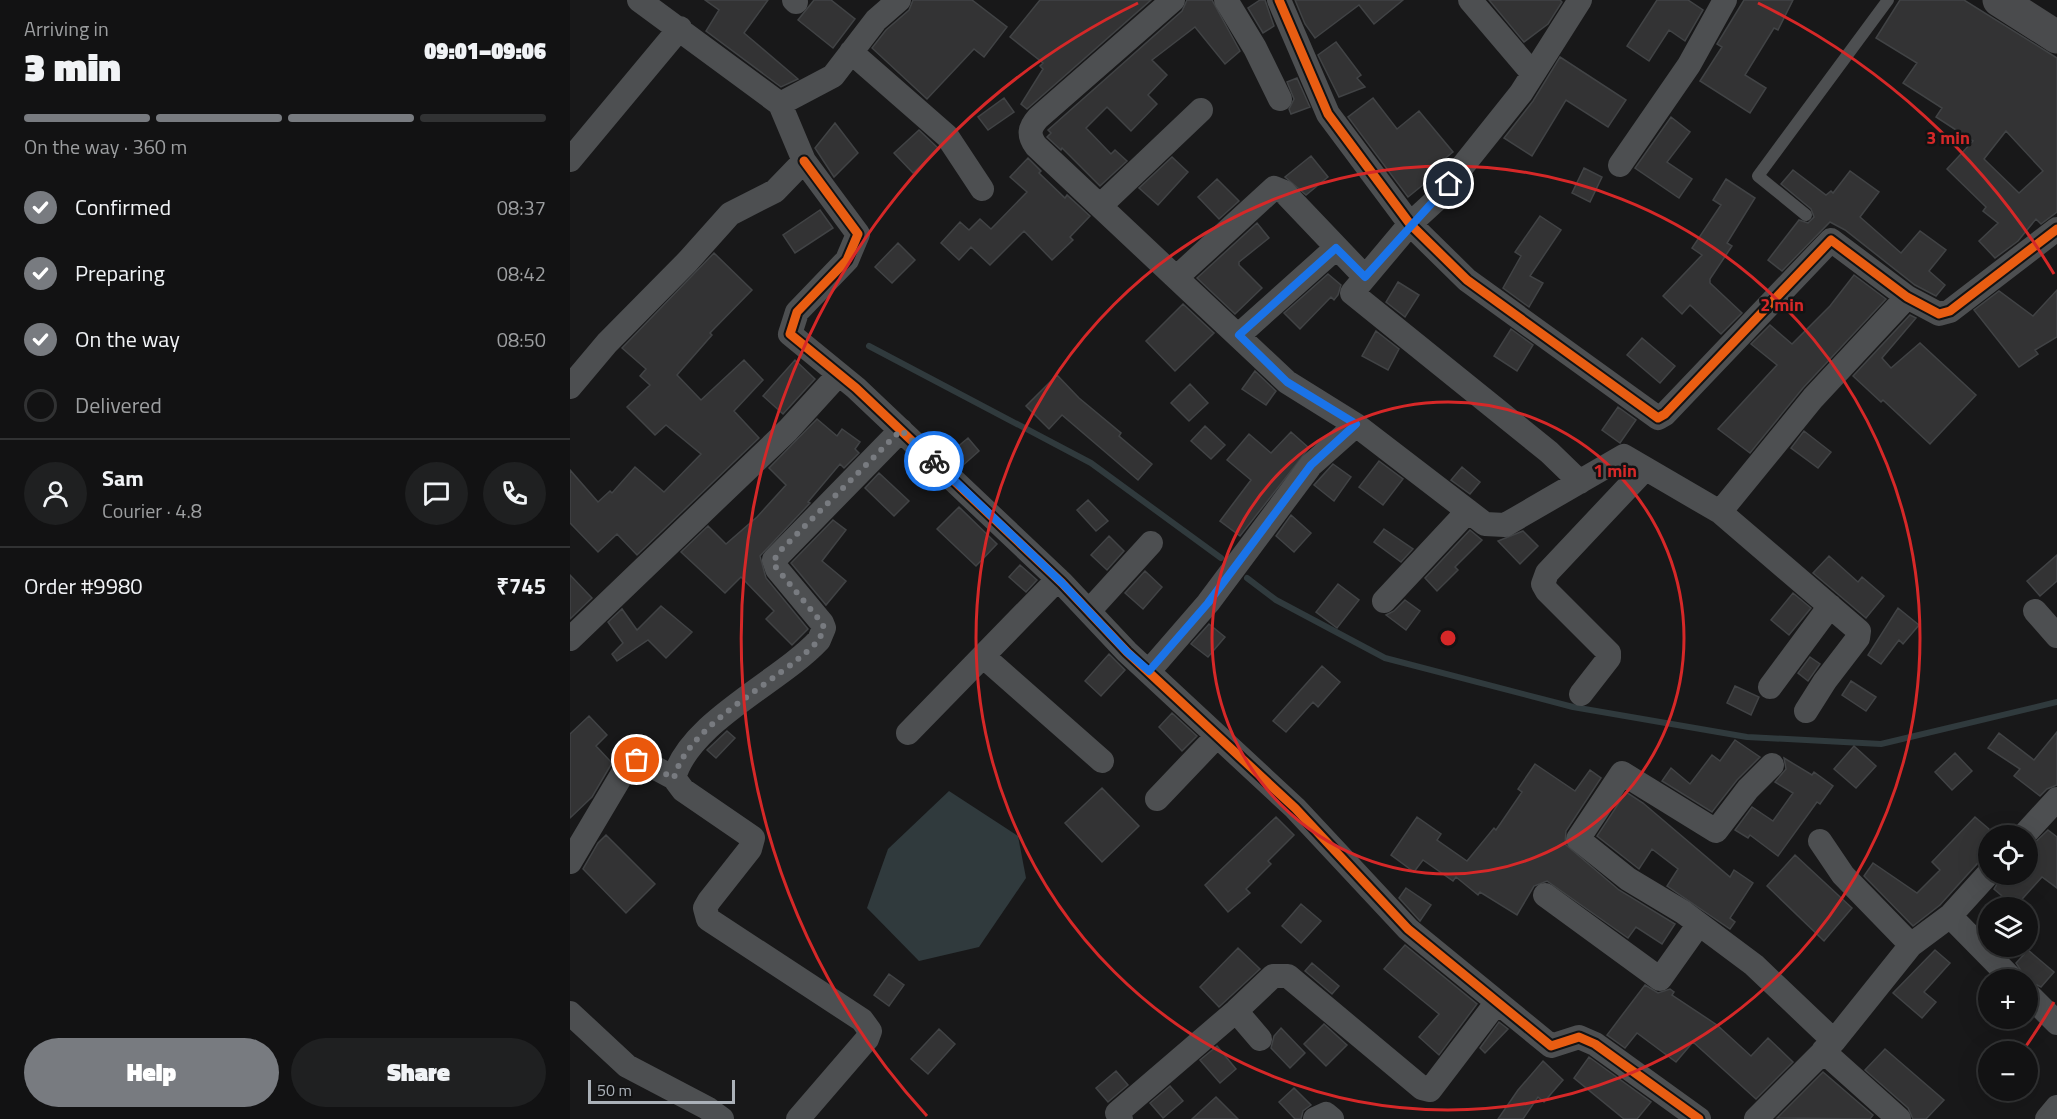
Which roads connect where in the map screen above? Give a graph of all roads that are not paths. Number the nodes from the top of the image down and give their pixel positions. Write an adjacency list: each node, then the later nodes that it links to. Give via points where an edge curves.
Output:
1 (639, 0): 11 (street)
2 (898, 0): 13 (street)
3 (1173, 0): 22 (street, via 1030,126 1036,146)
4 (1226, 0): 15 (street)
5 (1279, 0): 24 (street, via 1328,114)
6 (1470, 0): 14 (street)
7 (1580, 0): 14 (street)
8 (1725, 0): 20 (street, via 1689,65)
9 (1888, 0): 23 (lane, via 1758,176)
10 (2000, 0): 12 (main road)
11 (680, 28): 16 (street); 18 (street)
12 (2056, 35)
13 (851, 52): 16 (street, via 833,76); 21 (street, via 947,136)
14 (1533, 74): 24 (street, via 1434,202)
15 (1280, 99)
16 (780, 104): 19 (street)
17 (1201, 110): 22 (street)
18 (570, 160)
19 (804, 161): 31 (street, via 858,234 846,260 797,312 790,334); 32 (street, via 775,191 730,214)
20 (1620, 165)
21 (982, 189)
22 (1100, 206): 27 (street)
23 (1806, 215)
24 (1410, 224): 28 (street); 29 (street, via 1467,280 1658,418 1832,240)
25 (2057, 229): 29 (street, via 1950,310 1939,314)
26 (1336, 248): 27 (street, via 1284,192 1274,188); 28 (street); 30 (street)
27 (1177, 277): 30 (street)
28 (1365, 277): 36 (street, via 1352,293 1531,436)
29 (1907, 297): 38 (street, via 1813,398)
30 (1239, 335): 33 (street, via 1287,382)
31 (839, 374): 34 (street); 46 (street, via 788,430)
32 (570, 387)
33 (1356, 424): 37 (street); 48 (street, via 1311,465 1208,603)
34 (901, 430): 40 (street); 56 (street, via 774,560 777,569 822,623 819,640 704,733 681,759)
35 (1645, 469): 36 (street, via 1623,456); 38 (street); 50 (street, via 1544,580 1547,591 1609,653)
36 (1580, 482): 37 (street, via 1505,525 1485,524)
37 (1467, 512): 41 (street)
38 (1720, 512): 42 (street)
39 (1151, 543): 43 (street)
40 (1058, 579): 43 (street); 47 (street)
41 (1384, 601)
42 (1830, 606): 49 (street); 51 (street, via 1859,631 1859,636)
43 (1089, 611): 48 (street)
44 (2035, 611): 45 (street)
45 (2057, 636)
46 (570, 639)
47 (984, 657): 52 (street); 54 (street)
48 (1149, 671): 53 (street)
49 (1770, 687)
50 (1581, 694)
51 (1806, 711)
52 (908, 733)
53 (1217, 736): 57 (street); 68 (street, via 1295,808 1408,928)
54 (1102, 761)
55 (1772, 765): 65 (street, via 1716,831 1622,773 1578,839 1628,879)
56 (674, 778): 61 (street, via 646,763 630,761); 77 (street, via 683,790 753,838 750,849 705,908 708,918 862,1020 870,1031)
57 (1157, 799)
58 (2052, 814): 59 (street)
59 (2038, 825)
60 (1820, 841): 66 (street, via 1843,875)
61 (570, 862)
62 (1978, 885): 64 (street)
63 (1545, 895): 65 (street, via 1660,979)
64 (1950, 916): 66 (street); 67 (street)
65 (1699, 924): 74 (street, via 1754,965)
66 (1911, 945): 74 (street)
67 (2002, 969)
68 (1497, 1002): 70 (street, via 1430,1090 1422,1088 1288,976 1273,976); 81 (street, via 1551,1046 1579,1037 1595,1044)
69 (2038, 1004): 72 (street)
70 (1236, 1011): 73 (street); 78 (street, via 1117,1113)
71 (570, 1013): 76 (street, via 627,1066)
72 (2057, 1023)
73 (1260, 1039)
74 (1829, 1046): 82 (street); 83 (street)
75 (2057, 1107): 84 (street)
76 (722, 1119)
77 (798, 1119)
78 (1121, 1119)
79 (1315, 1119): 80 (street, via 1326,1114)
80 (1332, 1119)
81 (1699, 1119)
82 (1756, 1119)
83 (1899, 1119)
84 (2047, 1119)

